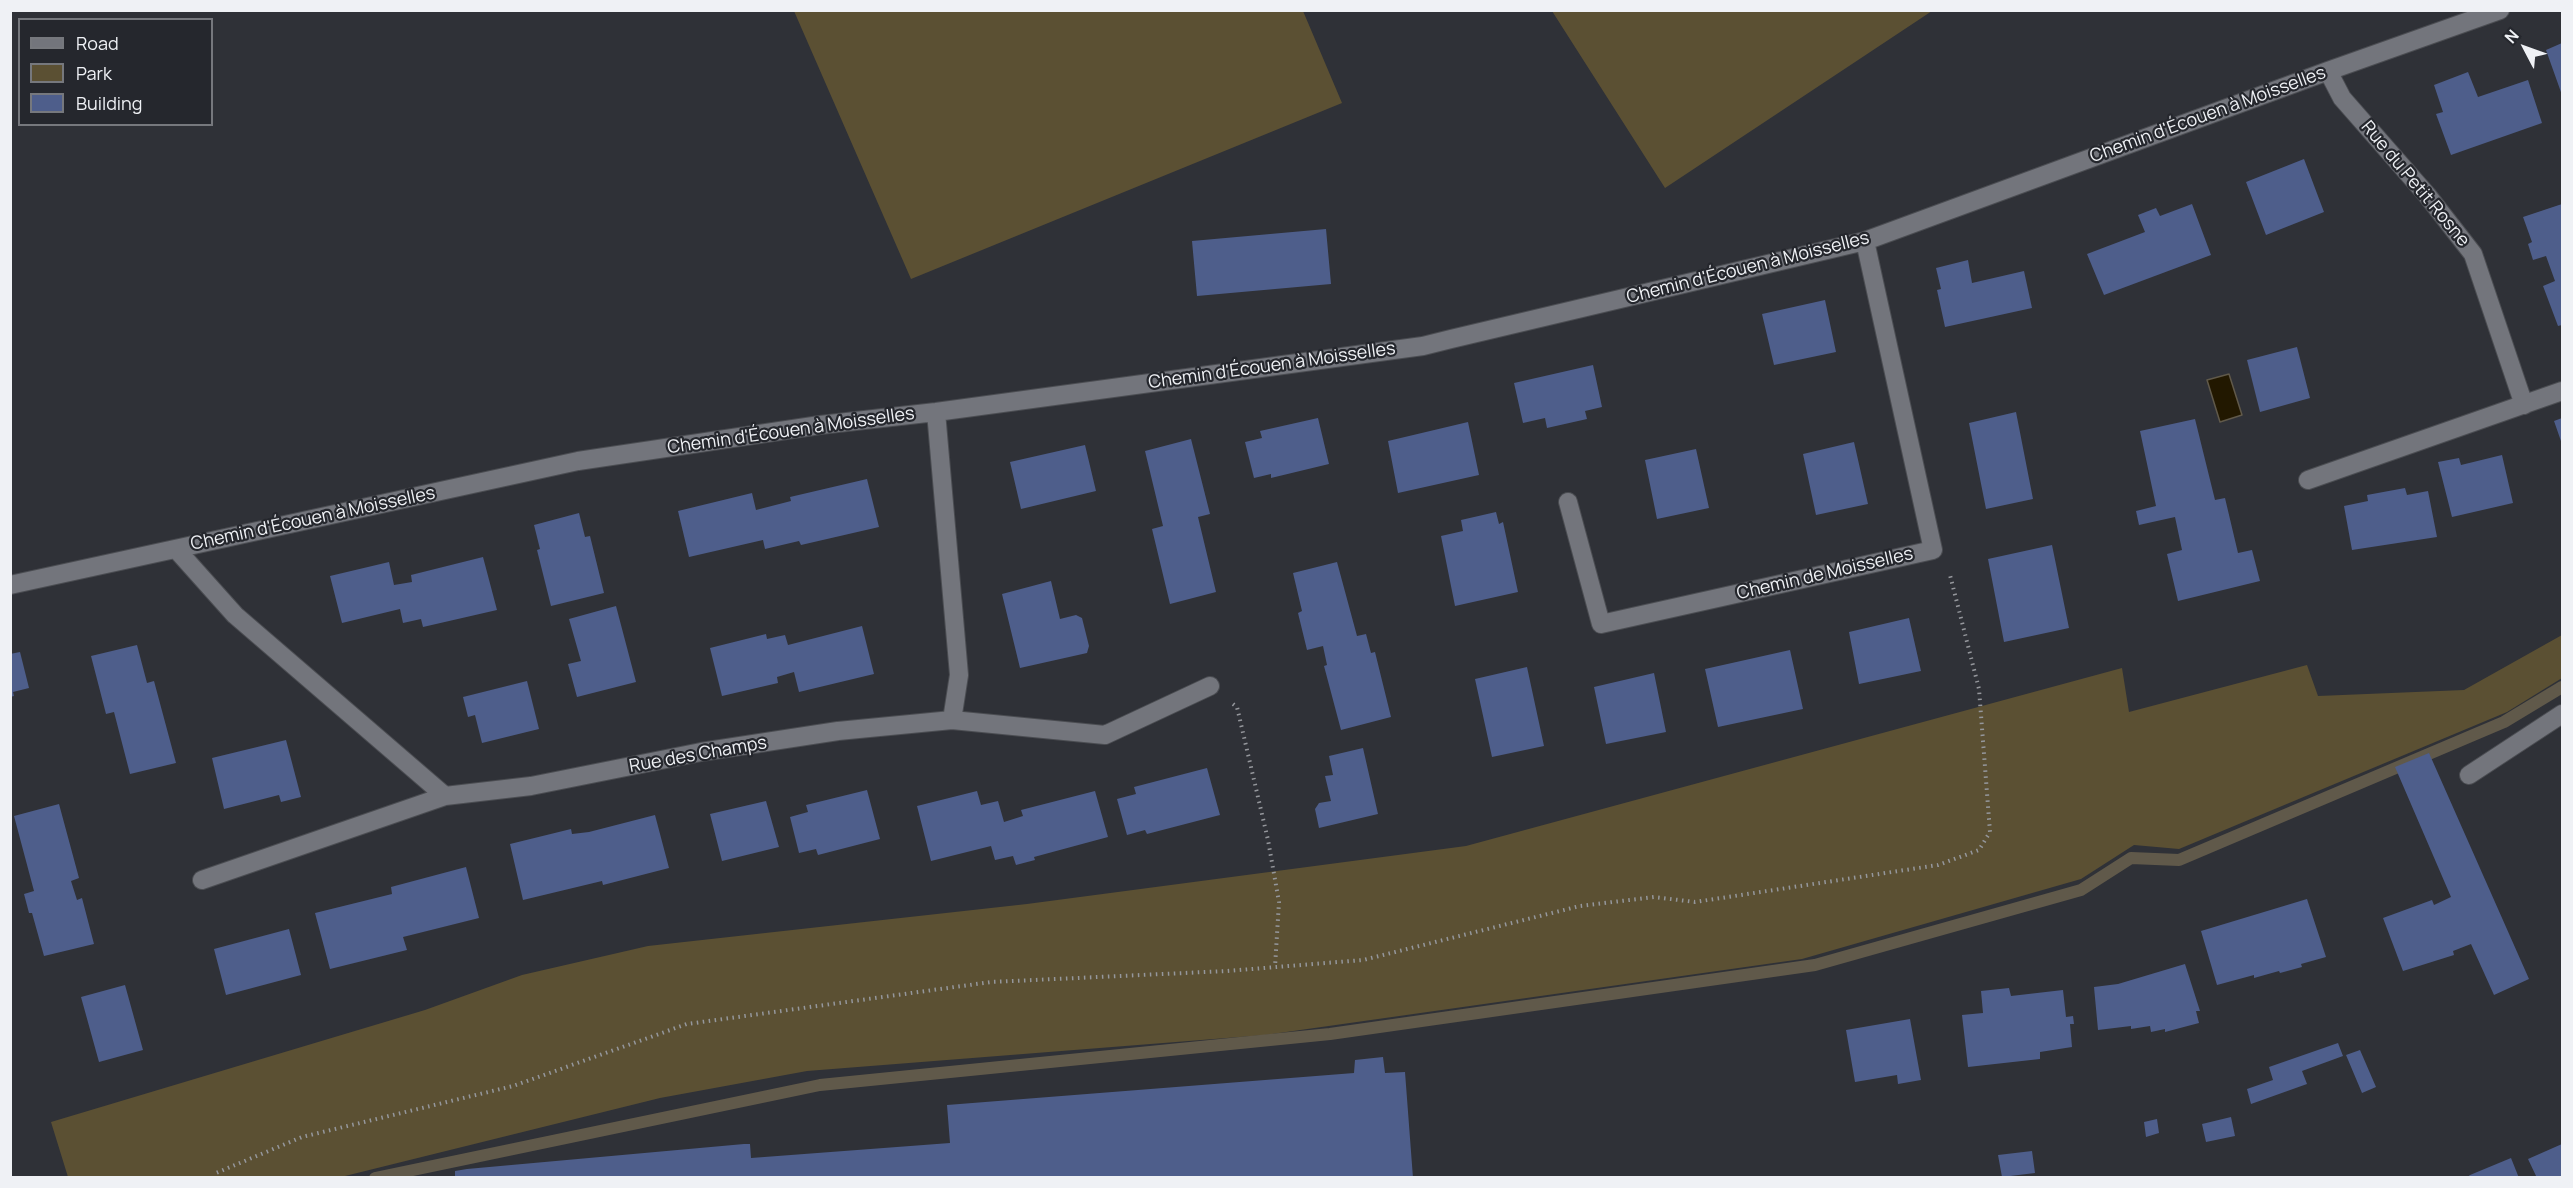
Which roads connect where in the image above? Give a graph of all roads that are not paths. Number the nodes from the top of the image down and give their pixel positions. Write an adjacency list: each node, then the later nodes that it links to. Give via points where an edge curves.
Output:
1 (2500, 10): 2 (street, Chemin d'Écouen à Moisselles)
2 (2328, 71): 3 (street, Chemin d'Écouen à Moisselles); 5 (street, Rue du Petit Rosne, via 2342,98 2473,254)
3 (1865, 241): 6 (street, Chemin d'Écouen à Moisselles, via 1423,346); 8 (street, Chemin de Moisselles, via 1933,549 1601,624)
4 (2562, 391): 5 (street)
5 (2524, 405): 7 (street)
6 (936, 412): 9 (street, Chemin d'Écouen à Moisselles, via 578,461); 13 (street, via 959,675)
7 (2308, 480)
8 (1568, 502)
9 (176, 549): 10 (street, Chemin d'Écouen à Moisselles); 15 (street, via 235,615)
10 (10, 585)
11 (1210, 686): 13 (street, Rue des Champs, via 1105,735)
12 (2562, 714): 14 (street)
13 (951, 720): 15 (street, Rue des Champs, via 827,733 701,752 531,786)
14 (2469, 775)
15 (445, 796): 16 (street, Rue des Champs)
16 (202, 880)

